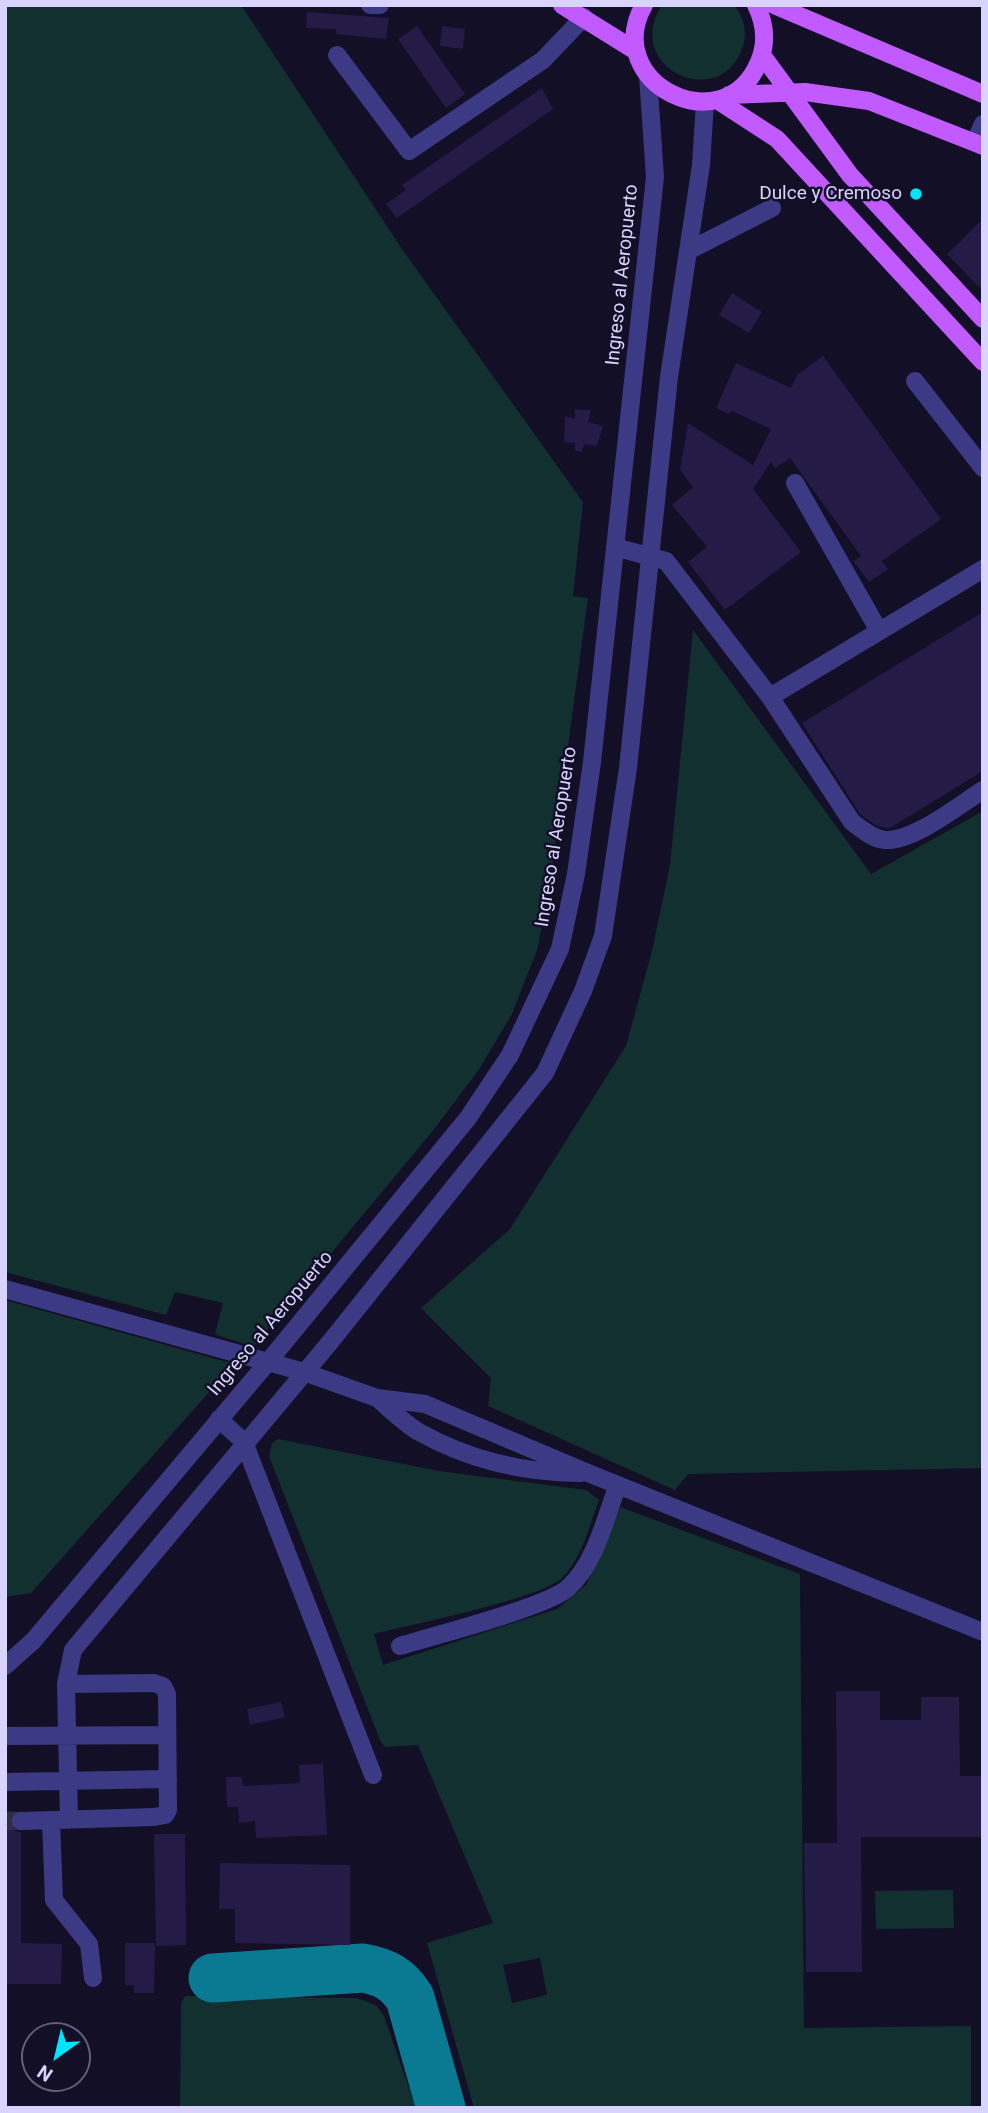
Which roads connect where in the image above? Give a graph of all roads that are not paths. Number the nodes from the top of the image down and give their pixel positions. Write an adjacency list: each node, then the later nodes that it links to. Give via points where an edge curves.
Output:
1 (370, 5): 2 (street)
2 (380, 5)
3 (562, 5): 7 (main road)
4 (644, 5): 8 (main road, via 635,32)
5 (756, 5): 10 (main road, via 763,23)
6 (774, 5): 13 (main road)
7 (584, 17): 8 (main road); 9 (street, via 543,60 409,151)
8 (636, 51): 11 (main road)
9 (337, 55)
10 (762, 55): 12 (main road); 14 (main road, via 755,71)
11 (648, 76): 14 (main road, via 673,96); 24 (street, Ingreso al Aeropuerto, via 654,177)
12 (790, 92): 14 (main road); 16 (main road, via 869,101); 19 (main road, via 850,175)
13 (983, 94)
14 (717, 99): 18 (street); 20 (main road, via 777,139)
15 (983, 124): 16 (street)
16 (979, 144)
17 (772, 208): 18 (street)
18 (688, 251): 25 (street)
19 (983, 319)
20 (983, 362)
21 (915, 381): 22 (street)
22 (983, 468)
23 (795, 483): 27 (street)
24 (615, 547): 25 (street); 31 (street, Ingreso al Aeropuerto, via 592,762 560,948 510,1055 468,1118)
25 (650, 554): 28 (street, via 666,561); 32 (street, via 611,885 603,936 583,991 545,1073)
26 (983, 569): 27 (street)
27 (879, 631): 28 (street)
28 (770, 697): 29 (street, via 852,822 883,840 904,839)
29 (983, 790)
30 (5, 1289): 31 (street)
31 (268, 1362): 32 (street); 34 (street, Ingreso al Aeropuerto)
32 (304, 1372): 33 (street); 35 (street)
33 (377, 1398): 36 (street, via 425,1404); 36 (street, via 418,1431 510,1468)
34 (219, 1419): 35 (street); 40 (street, Ingreso al Aeropuerto, via 33,1641)
35 (244, 1442): 41 (street, via 73,1650); 45 (street)
36 (588, 1473): 37 (street)
37 (618, 1485): 38 (street); 39 (street, via 589,1561 569,1589)
38 (983, 1632)
39 (400, 1646)
40 (5, 1666)
41 (66, 1677): 42 (street, via 163,1686); 44 (street)
42 (167, 1735): 44 (street); 46 (street)
43 (5, 1736): 44 (street)
44 (66, 1736): 47 (street)
45 (373, 1775)
46 (168, 1779): 47 (street); 49 (street, via 168,1810 160,1817)
47 (68, 1781): 48 (street); 49 (street)
48 (5, 1782)
49 (60, 1820): 50 (street); 51 (street, via 54,1900 89,1944)
50 (21, 1821)
51 (93, 1978)

